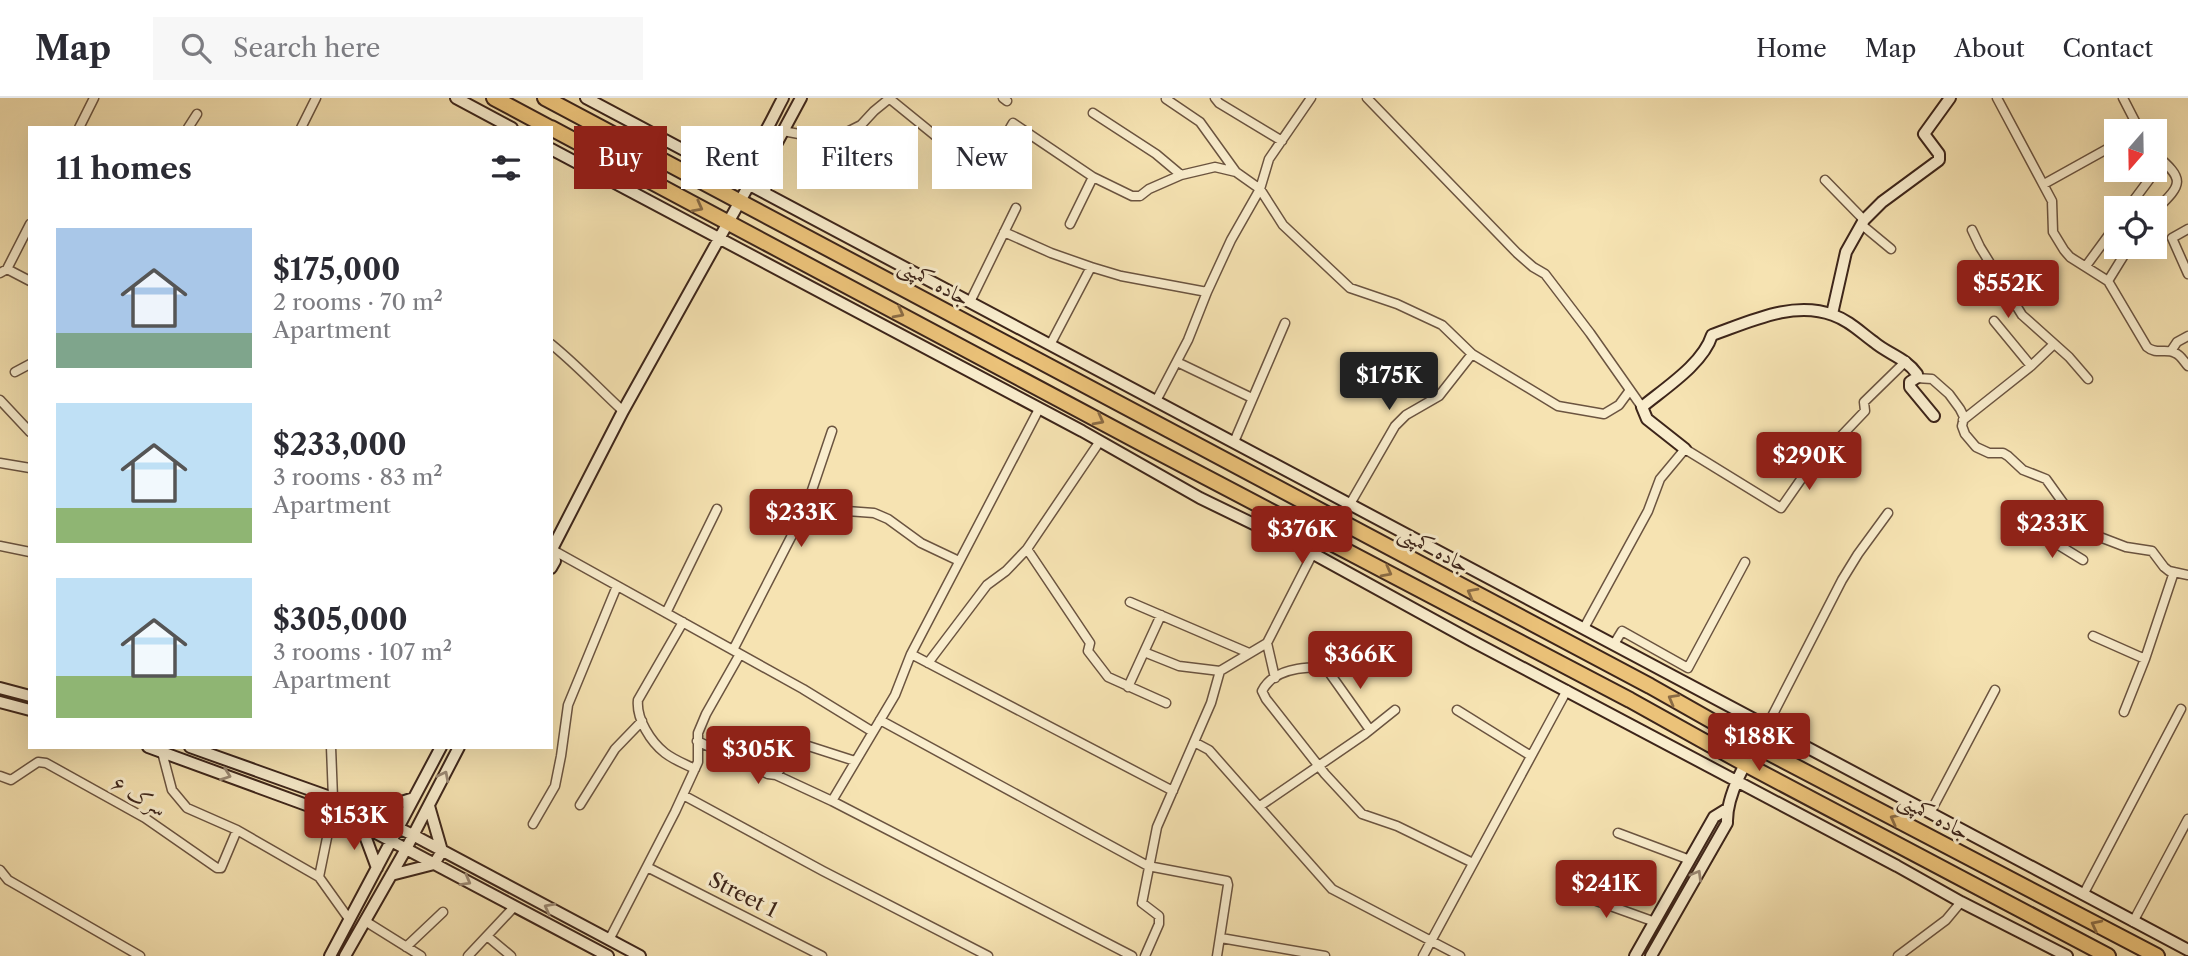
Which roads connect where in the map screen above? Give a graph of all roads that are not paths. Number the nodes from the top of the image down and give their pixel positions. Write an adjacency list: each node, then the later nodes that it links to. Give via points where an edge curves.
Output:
1 (94, 98): 20 (street)
2 (316, 98): 22 (street)
3 (456, 98): 23 (street)
4 (494, 98): 24 (highway, جاده کمپنی)
5 (545, 98): 44 (highway, جاده کمپنی)
6 (586, 98): 29 (street)
7 (783, 98): 25 (street)
8 (801, 98): 27 (street)
9 (890, 98): 27 (street, via 861,125 831,140); 35 (street, via 970,164 988,166 1013,123)
10 (1215, 98): 28 (street)
11 (1311, 98): 28 (street)
12 (1367, 98): 82 (street, via 1517,253 1545,274)
13 (1950, 98): 46 (street, via 1924,134 1939,160)
14 (1997, 98): 37 (street)
15 (2123, 98): 19 (street)
16 (1166, 99): 33 (street, via 1200,122)
17 (1093, 113): 34 (street, via 1156,153)
18 (197, 114): 21 (street)
19 (2133, 119)
20 (80, 126)
21 (189, 126)
22 (302, 126)
23 (508, 126)
24 (547, 126)
25 (767, 126)
26 (553, 129): 47 (highway, جاده کمپنی, one-way to 47)
27 (783, 131)
28 (1282, 141): 41 (street, via 1269,159)
29 (681, 149)
30 (553, 150): 53 (street)
31 (2104, 151): 37 (street)
32 (2167, 165): 43 (street, via 2177,184)
33 (1236, 172): 34 (street, via 1215,167); 41 (street)
34 (1181, 175): 35 (street, via 1140,196)
35 (1093, 177): 48 (street)
36 (1825, 180): 46 (street)
37 (2044, 184): 57 (street, via 2052,201 2053,232 2070,257)
38 (747, 189): 44 (street)
39 (758, 189): 42 (street)
40 (765, 189): 42 (street)
41 (1260, 189): 63 (street); 73 (street, via 1283,225 1350,288 1441,325)
42 (766, 193): 64 (street)
43 (2167, 200)
44 (739, 203): 47 (street); 152 (highway, جاده کمپنی, one-way to 44)
45 (1016, 208): 52 (street)
46 (1863, 222): 55 (street); 65 (street, via 1846,253)
47 (727, 223): 53 (street); 161 (highway, جاده کمپنی, one-way to 161)
48 (1070, 224)
49 (28, 228): 59 (street)
50 (2188, 229): 60 (street, via 2172,239)
51 (1972, 230): 69 (street, via 2022,315)
52 (1004, 232): 58 (street); 64 (street)
53 (719, 239): 87 (street); 88 (street)
54 (2104, 241): 57 (street)
55 (1891, 249)
56 (2122, 259): 62 (street)
57 (2086, 266): 62 (street)
58 (1091, 267): 63 (street); 70 (street)
59 (4, 271): 61 (street)
60 (2188, 274)
61 (28, 280)
62 (2108, 281): 72 (street, via 2147,347 2155,352)
63 (1207, 292): 74 (street)
64 (970, 302): 70 (street)
65 (1832, 314): 75 (street); 86 (street, via 1788,310 1712,335 1699,358)
66 (1994, 321): 77 (street)
67 (1285, 323): 83 (street)
68 (2188, 337): 72 (street)
69 (2054, 344): 77 (street); 81 (street)
70 (1050, 345): 85 (street)
71 (553, 346): 88 (street)
72 (2171, 351): 78 (street)
73 (1472, 354): 82 (street, via 1558,406 1604,414 1619,405); 98 (street, via 1439,396 1395,426)
74 (1177, 362): 83 (street); 85 (street)
75 (1906, 362): 80 (street); 95 (street, via 1864,402 1865,411 1804,475 1781,508)
76 (28, 365): 79 (street)
77 (2031, 366): 90 (street)
78 (2188, 366)
79 (15, 372)
80 (1916, 378): 89 (street, via 1910,387); 90 (street, via 1937,382 1960,408)
81 (2088, 379)
82 (1630, 390): 86 (street)
83 (1252, 398): 94 (street)
84 (0, 400): 91 (street)
85 (1156, 401): 94 (street)
86 (1642, 407): 95 (street, via 1647,419)
87 (1039, 409): 93 (street); 109 (street)
88 (623, 411): 104 (street)
89 (1934, 416)
90 (1963, 420): 101 (street, via 1965,434 1976,447 2003,453 2023,470 2046,479)
91 (28, 430)
92 (832, 431): 99 (street)
93 (1100, 441): 105 (street); 108 (street, via 1200,498)
94 (1234, 442): 98 (street)
95 (1685, 449): 119 (street, via 1660,480)
96 (0, 463): 97 (street)
97 (28, 468)
98 (1350, 504): 119 (street)
99 (806, 508): 109 (street, via 874,513); 123 (street)
100 (717, 509): 116 (street)
101 (2068, 510): 110 (street, via 2043,535); 112 (street, via 2092,534 2152,551 2164,568)
102 (1888, 513): 147 (street, via 1842,580)
103 (0, 546): 107 (street)
104 (553, 548)
105 (1027, 549): 128 (street, via 987,585); 133 (street, via 1090,643 1088,652 1108,677)
106 (553, 551): 114 (street)
107 (28, 552)
108 (1313, 553): 121 (street); 135 (street)
109 (960, 561): 126 (street)
110 (2082, 561)
111 (1745, 562): 122 (street, via 1688,668 1622,631)
112 (2174, 572): 113 (street); 127 (street)
113 (2188, 575)
114 (617, 586): 116 (street); 180 (street, via 568,705 555,786)
115 (1130, 601): 117 (street)
116 (666, 613): 118 (street)
117 (1161, 615): 124 (street); 125 (street)
118 (683, 622): 123 (street); 146 (street, via 638,700)
119 (1584, 628): 122 (street)
120 (2093, 636): 127 (street)
121 (1267, 643): 125 (street); 132 (street)
122 (1614, 644): 147 (street)
123 (737, 652): 149 (street); 150 (street)
124 (1144, 652): 131 (street, via 1179,666); 133 (street)
125 (1250, 653): 131 (street)
126 (911, 654): 128 (street); 145 (street)
127 (2145, 659): 144 (street)
128 (928, 663): 167 (street)
129 (1326, 668): 130 (street); 132 (street, via 1301,667); 148 (street)
130 (1356, 669)
131 (1220, 671): 151 (street)
132 (1275, 678): 162 (street, via 1262,691)
133 (1128, 687): 139 (street)
134 (0, 688): 137 (street)
135 (1567, 690): 159 (street); 166 (street)
136 (1995, 690): 178 (street)
137 (28, 695)
138 (0, 702): 140 (street)
139 (1166, 703)
140 (28, 709)
141 (2181, 709): 199 (street)
142 (1395, 710): 148 (street)
143 (1457, 710): 159 (street)
144 (2124, 712)
145 (880, 720): 149 (street); 192 (street)
146 (642, 721): 163 (street, via 666,754); 173 (street, via 615,749)
147 (1767, 726): 152 (street); 178 (street)
148 (1370, 730): 162 (street)
149 (873, 732): 160 (street)
150 (697, 741): 163 (street); 164 (street)
151 (1194, 742): 167 (street); 174 (street, via 1209,750)
152 (1756, 746): 161 (street); 235 (highway, جاده کمپنی, one-way to 152)
153 (154, 749): 158 (street)
154 (196, 749): 169 (street)
155 (331, 749): 169 (street)
156 (440, 749): 170 (street)
157 (458, 749): 172 (street, one-way to 157)
158 (162, 752): 176 (street, one-way to 176); 183 (street, via 173,790 187,808)
159 (1531, 756): 191 (street)
160 (855, 761): 164 (street, via 799,743); 171 (street)
161 (1745, 764): 166 (street); 234 (highway, جاده کمپنی)
162 (1318, 766): 174 (street); 191 (street, via 1362,814)
163 (695, 769): 168 (street)
164 (776, 775): 171 (street)
165 (0, 776): 183 (street, سرک ۶, via 10,780 38,761 46,763 145,818 217,868 221,868)
166 (1739, 781): 175 (street); 200 (street)
167 (1172, 791): 192 (street)
168 (683, 794): 194 (street); 223 (street)
169 (333, 798): 176 (street); 177 (street)
170 (414, 798): 177 (street); 182 (street)
171 (832, 801): 224 (street)
172 (429, 806): 185 (street); 188 (street)
173 (580, 806)
174 (1259, 806): 210 (street, via 1332,889)
175 (1727, 809): 189 (street, via 1714,817); 231 (street, one-way to 175, via 1727,823)
176 (332, 813): 181 (street); 197 (street)
177 (367, 813): 181 (street); 182 (street)
178 (1930, 813): 199 (street)
179 (2188, 819): 206 (street)
180 (533, 824)
181 (361, 825): 186 (street); 193 (street)
182 (398, 828): 185 (street); 186 (street)
183 (237, 830): 197 (street)
184 (1618, 832): 189 (street)
185 (413, 835): 187 (street); 188 (street)
186 (391, 841): 187 (street); 193 (street)
187 (405, 849): 190 (street); 196 (street)
188 (442, 851): 190 (street); 209 (street, one-way to 188)
189 (1690, 860): 205 (street)
190 (434, 863): 196 (street); 201 (street, one-way to 201)
191 (1473, 863): 210 (street)
192 (1148, 866): 208 (street, via 1227,881); 225 (street, via 1142,903 1159,916 1159,924)
193 (377, 867): 203 (street)
194 (647, 867): 209 (street); 222 (street, Street 1)
195 (0, 870): 214 (street, via 8,880)
196 (391, 875): 204 (street)
197 (319, 877): 203 (street)
198 (1566, 890): 205 (street)
199 (2082, 895): 206 (street)
200 (1961, 902): 213 (street); 232 (street)
201 (514, 907): 207 (street); 220 (street)
202 (443, 912): 212 (street)
203 (349, 919): 215 (street)
204 (365, 921): 212 (street); 216 (street)
205 (1655, 922): 230 (street)
206 (2133, 922): 211 (street)
207 (487, 936): 218 (street); 219 (street)
208 (1221, 938): 226 (street); 227 (street)
209 (609, 940): 221 (street)
210 (1431, 941): 228 (street); 229 (street)
211 (2187, 946)
212 (406, 947): 217 (street)
213 (2051, 952): 233 (street)
214 (140, 956)
215 (330, 956)
216 (345, 956)
217 (419, 956)
218 (468, 956)
219 (511, 956)
220 (608, 956)
221 (640, 956)
222 (822, 956)
223 (988, 956)
224 (1132, 956)
225 (1145, 956)
226 (1217, 956)
227 (1325, 956)
228 (1423, 956)
229 (1460, 956)
230 (1636, 956)
231 (1651, 956)
232 (1898, 956)
233 (2067, 956)
234 (2108, 956)
235 (2157, 956)

